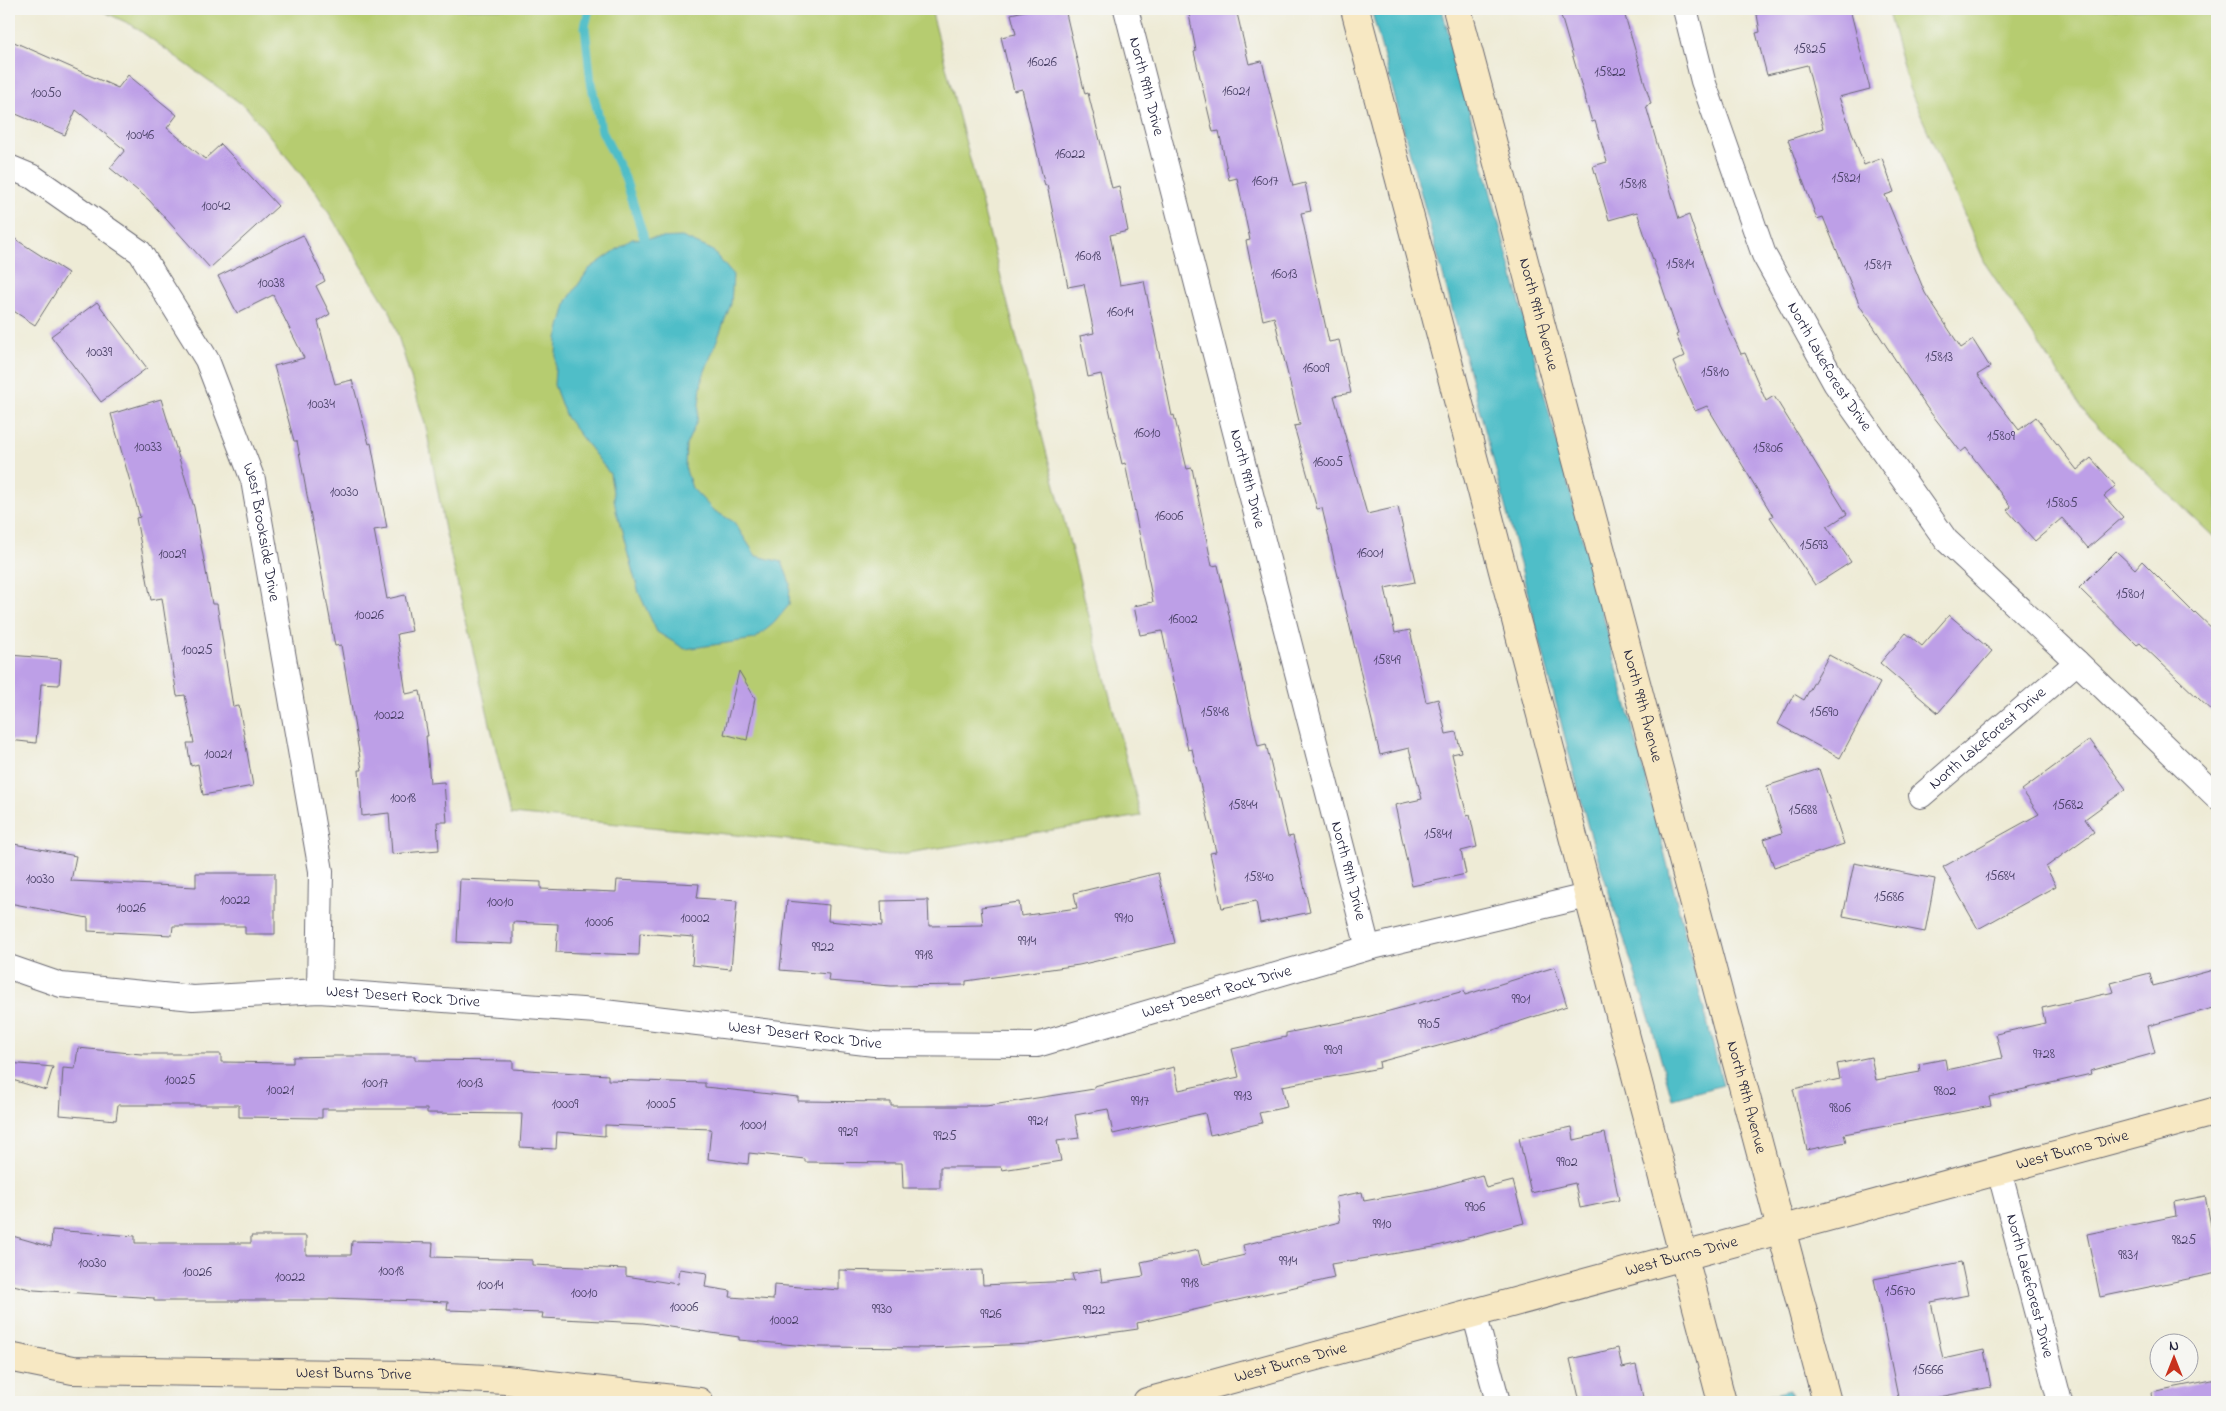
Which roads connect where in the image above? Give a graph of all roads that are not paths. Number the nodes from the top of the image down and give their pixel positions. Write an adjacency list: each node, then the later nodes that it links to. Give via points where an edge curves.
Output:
1 (1126, 9): 10 (street, North 99th Drive)
2 (1355, 9): 9 (main road)
3 (1457, 9): 15 (main road, North 99th Avenue)
4 (1685, 9): 6 (street, North Lakeforest Drive, via 1703,81 1764,255 1835,382 1946,540)
5 (9, 167): 12 (street, West Brookside Drive, via 33,177 140,252 207,360 253,480 320,861)
6 (2077, 662): 7 (street, North Lakeforest Drive); 8 (street, North Lakeforest Drive)
7 (1921, 796)
8 (2217, 797)
9 (1587, 896): 10 (street, West Desert Rock Drive); 16 (main road)
10 (1368, 948): 12 (street, West Desert Rock Drive, via 1037,1045 874,1044 596,1011)
11 (9, 967): 12 (street, West Desert Rock Drive, via 61,985 193,998)
12 (319, 991)
13 (2217, 1111): 14 (main road, West Burns Drive)
14 (1999, 1170): 15 (main road, West Burns Drive); 24 (street, North Lakeforest Drive)
15 (1782, 1229): 16 (main road, West Burns Drive); 23 (main road, North 99th Avenue)
16 (1683, 1256): 17 (main road, West Burns Drive); 22 (main road)
17 (1474, 1313): 20 (main road, West Burns Drive); 21 (street)
18 (9, 1357): 19 (main road, West Burns Drive, via 73,1370 409,1375 506,1380)
19 (699, 1402)
20 (1146, 1402)
21 (1498, 1402)
22 (1722, 1402)
23 (1827, 1402)
24 (2060, 1402)

